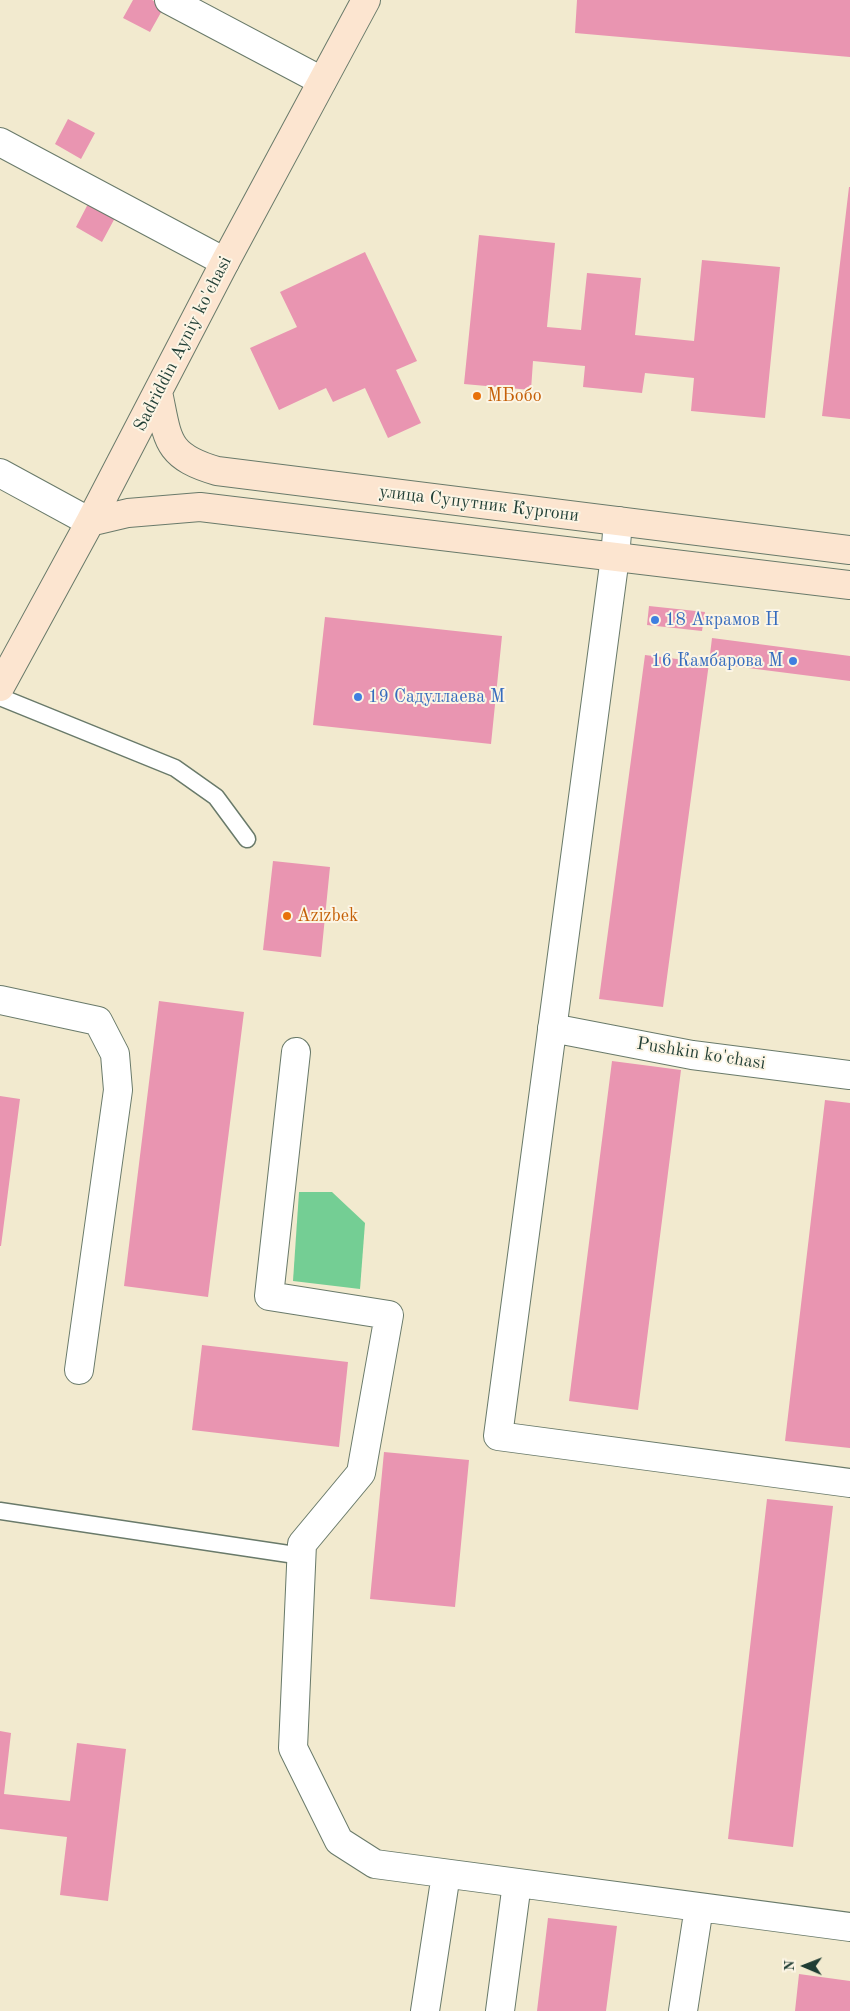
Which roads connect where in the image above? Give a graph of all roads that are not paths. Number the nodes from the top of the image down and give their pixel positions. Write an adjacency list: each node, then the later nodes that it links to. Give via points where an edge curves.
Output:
1 (169, 0): 3 (street)
2 (366, 0): 3 (main road, Sadriddin Ayniy ko'chasi)
3 (322, 82): 5 (main road, Sadriddin Ayniy ko'chasi)
4 (0, 142): 5 (street)
5 (225, 262): 6 (main road, Sadriddin Ayniy ko'chasi)
6 (158, 392): 7 (main road, улица Супутник Кургони, via 168,440 187,461); 11 (main road, Sadriddin Ayniy ko'chasi)
7 (212, 470): 9 (main road); 10 (main road, улица Супутник Кургони)
8 (0, 474): 11 (street)
9 (206, 508): 11 (main road, via 128,513); 13 (main road)
10 (618, 521): 12 (main road, улица Супутник Кургони); 13 (street)
11 (90, 522): 15 (main road, Sadriddin Ayniy ko'chasi)
12 (850, 550)
13 (615, 557): 14 (main road); 19 (street)
14 (850, 585)
15 (0, 687)
16 (0, 697): 17 (lane, via 175,768 216,797)
17 (247, 839)
18 (0, 1000): 22 (street, via 98,1021 115,1054 118,1090)
19 (552, 1028): 21 (street, Pushkin ko'chasi, via 692,1055); 23 (street, via 498,1436)
20 (296, 1052): 25 (street, via 269,1296 389,1315 361,1473 302,1544)
21 (850, 1076)
22 (80, 1370)
23 (850, 1483)
24 (0, 1511): 25 (lane)
25 (302, 1556): 26 (street, via 293,1748 339,1841 375,1864)
26 (446, 1874): 27 (street); 30 (street)
27 (517, 1883): 28 (street); 31 (street)
28 (698, 1907): 29 (street); 32 (street)
29 (850, 1927)
30 (425, 2011)
31 (500, 2011)
32 (683, 2011)

